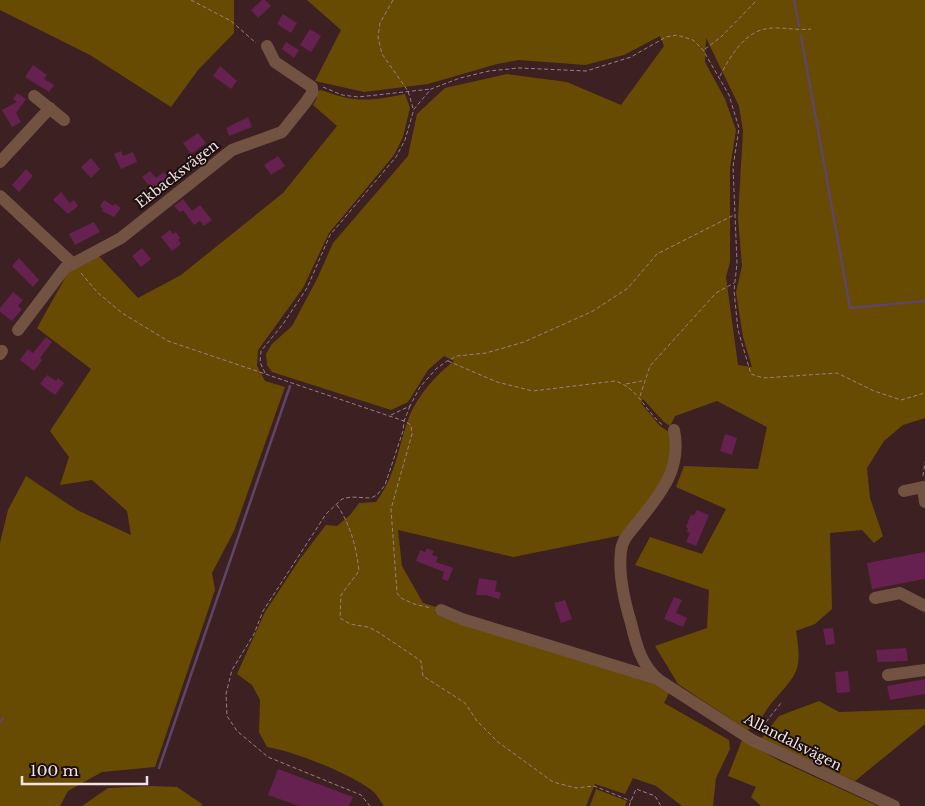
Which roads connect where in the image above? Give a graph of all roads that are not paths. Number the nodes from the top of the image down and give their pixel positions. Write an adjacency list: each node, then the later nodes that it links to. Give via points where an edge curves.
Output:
1 (267, 46): 7 (street, Ekbacksvägen, via 275,62 312,87 312,93 282,132 232,150 121,238)
2 (34, 96): 3 (street)
3 (50, 108): 4 (street); 5 (street)
4 (64, 120)
5 (0, 162)
6 (0, 196): 7 (street)
7 (73, 264): 8 (street, Ekbacksvägen, via 65,268)
8 (18, 330)
9 (674, 430): 17 (street, Allandalsvägen, via 678,447 672,472 656,500 626,537 621,550 622,592 639,654)
10 (904, 491): 11 (street, via 923,487)
11 (925, 502)
12 (875, 598): 13 (street, via 900,594)
13 (925, 606)
14 (441, 610): 17 (street, Allandalsvägen)
15 (925, 670): 16 (street)
16 (888, 676)
17 (659, 680): 18 (street, Allandalsvägen, via 752,740)
18 (894, 806)

